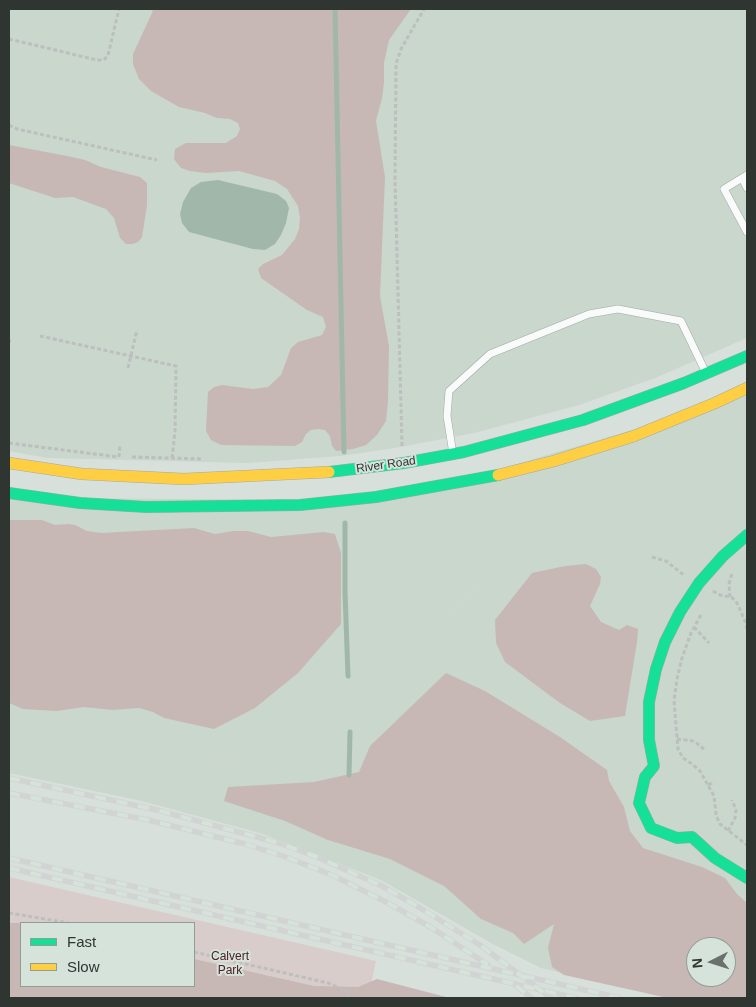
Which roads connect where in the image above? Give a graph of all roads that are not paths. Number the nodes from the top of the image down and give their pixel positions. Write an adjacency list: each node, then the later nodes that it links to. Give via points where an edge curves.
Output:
1 (745, 177): 2 (lane); 3 (lane, via 724,189)
2 (747, 188)
3 (747, 232)
4 (747, 356): 5 (street, River Road)
5 (706, 373): 7 (street, River Road, via 583,420); 7 (lane, via 681,321 618,309 589,314 490,354 449,391 447,416)
6 (747, 388): 9 (street, via 634,436 554,461 489,477 364,499 236,507 137,506 80,504)
7 (453, 454): 8 (street, River Road, via 340,471 184,479 82,474)
8 (9, 463)
9 (9, 493)
10 (747, 534): 11 (street, via 700,583 665,642 649,702 654,766 645,777 639,803 651,828 676,838 692,837 715,858)
11 (747, 878)

